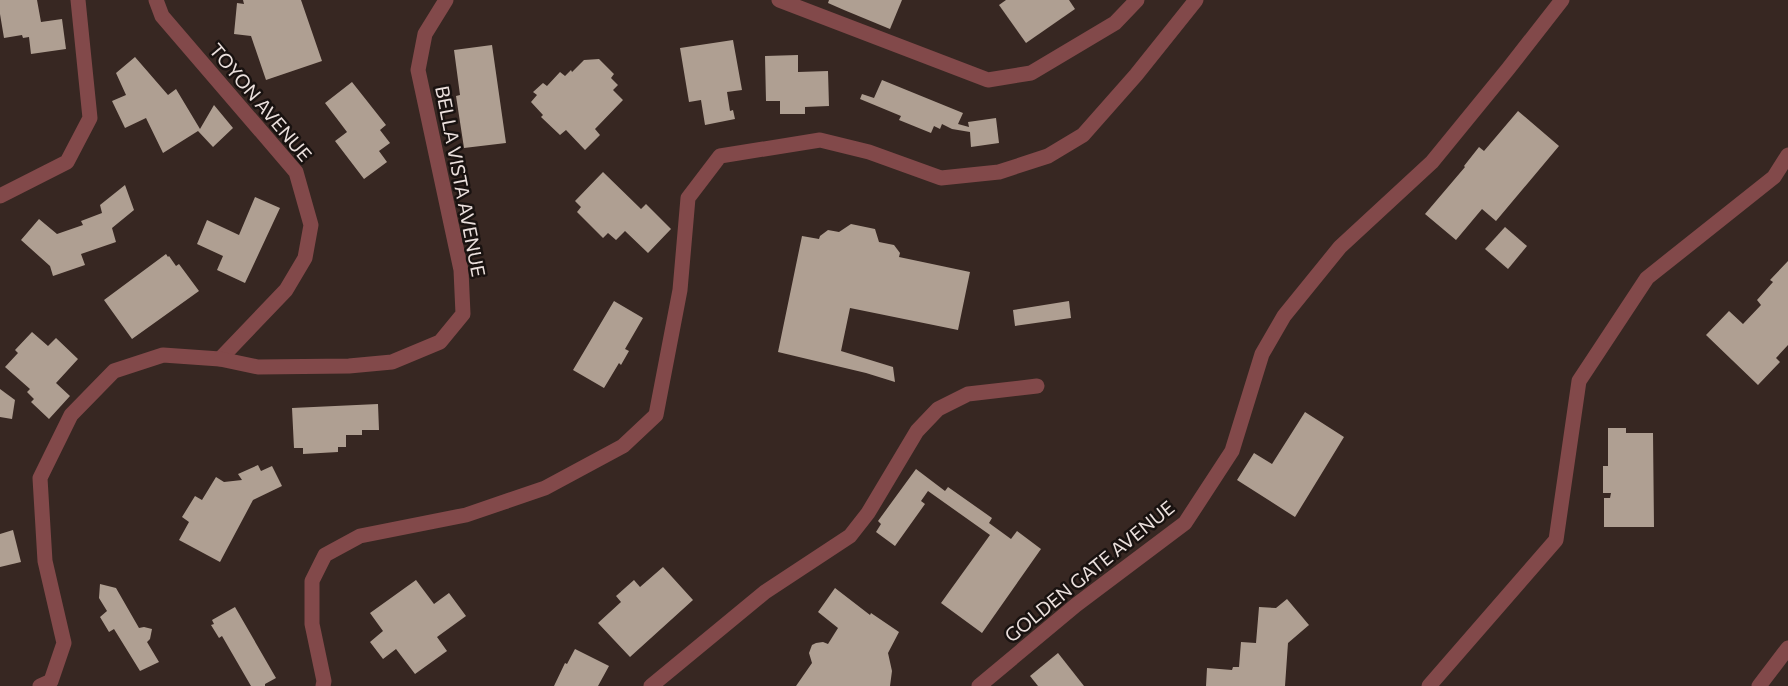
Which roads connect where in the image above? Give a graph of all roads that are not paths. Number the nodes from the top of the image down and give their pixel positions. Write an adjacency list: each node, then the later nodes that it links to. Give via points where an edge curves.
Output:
1 (78, 0): 9 (street, via 90,118 67,162)
2 (156, 0): 10 (street, TOYON AVENUE, via 162,16 296,172 311,224 305,258 286,290)
3 (446, 0): 10 (street, BELLA VISTA AVENUE, via 425,34 418,70 461,270 463,314 440,342 392,362 258,367)
4 (779, 0): 5 (street, via 988,80 1031,73 1115,23)
5 (1137, 0)
6 (1196, 0): 14 (street, via 1084,135 1048,156 999,172 941,178 869,152 820,140 720,156 688,198 680,290 656,415 623,446 545,488 466,515 360,536 325,555 312,581 312,624)
7 (1562, 0): 16 (street, GOLDEN GATE AVENUE, via 1432,162 1340,247 1284,316 1262,354 1232,451 1185,523 1076,605)
8 (1788, 155): 17 (street, via 1774,177 1646,278 1579,381 1556,540)
9 (0, 196)
10 (220, 359): 13 (street, BELLA VISTA AVENUE, via 163,355 114,370 71,414 40,478 45,561 64,643 51,682)
11 (1037, 386): 15 (street, via 968,394 938,408 917,431 868,513 850,536 765,592)
12 (1788, 648): 18 (street)
13 (40, 686)
14 (324, 686)
15 (651, 686)
16 (979, 686)
17 (1428, 686)
18 (1759, 686)

